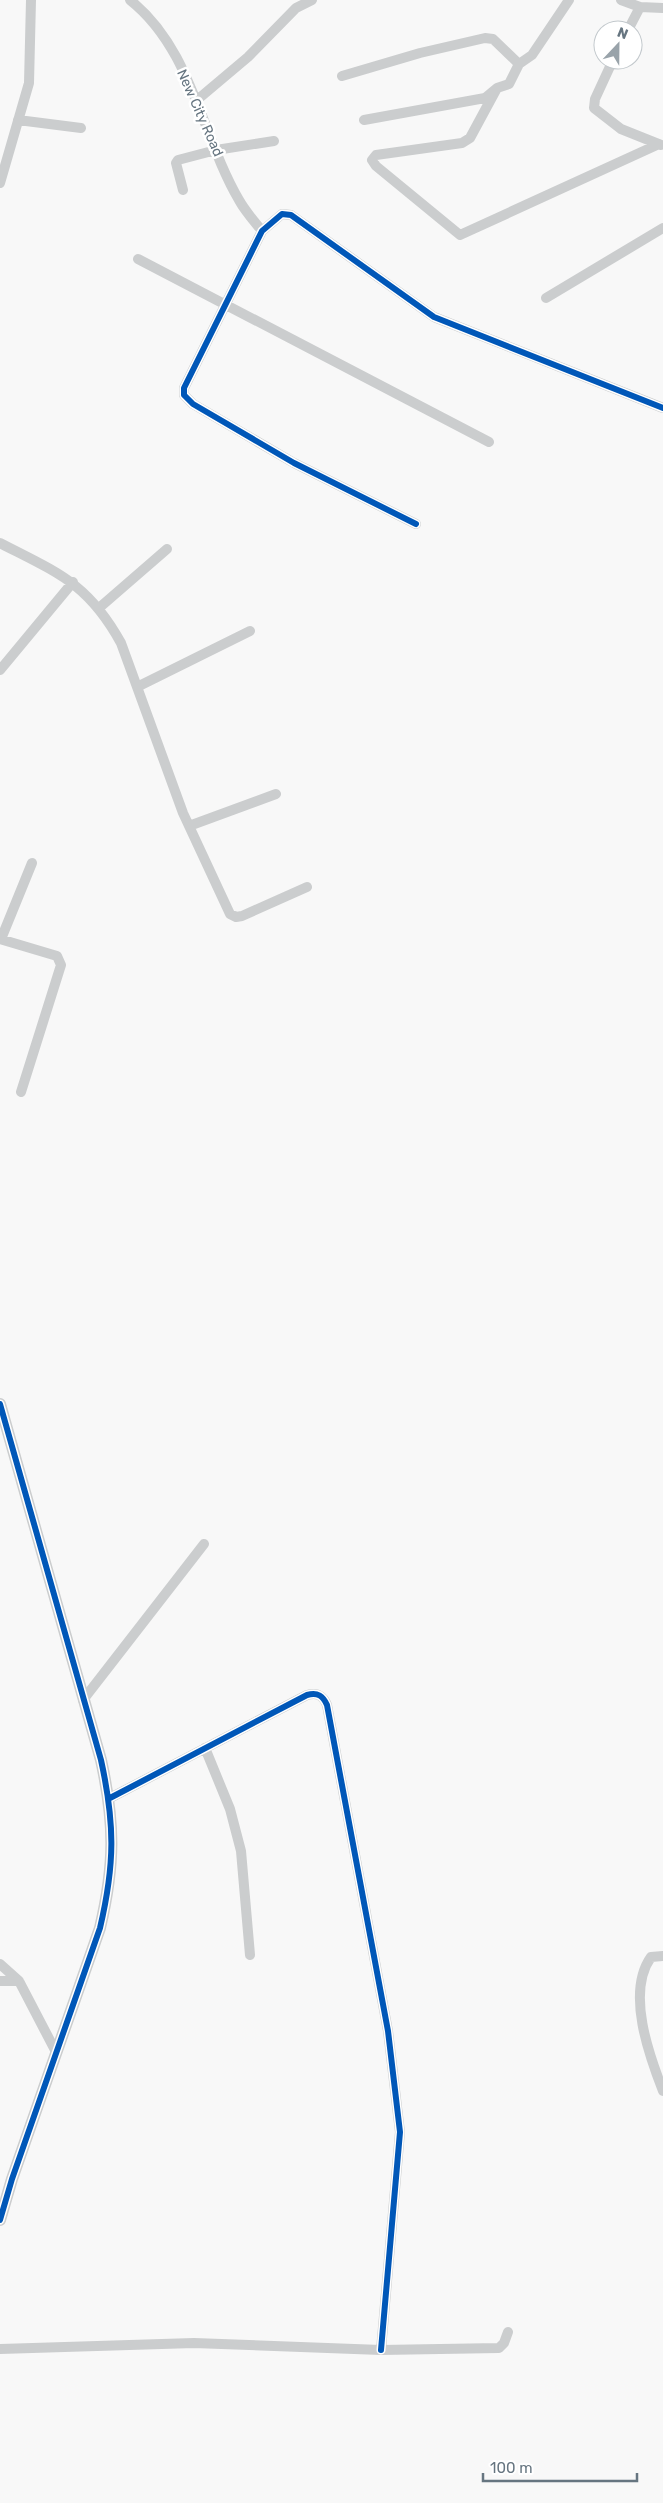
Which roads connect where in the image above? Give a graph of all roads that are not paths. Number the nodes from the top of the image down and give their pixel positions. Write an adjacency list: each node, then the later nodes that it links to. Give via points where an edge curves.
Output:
1 (31, 0): 14 (street, via 29,83)
2 (130, 0): 13 (street, New City Road, via 144,12 166,41)
3 (312, 0): 13 (street, via 296,8)
4 (569, 0): 9 (street, via 532,55)
5 (621, 0): 6 (street)
6 (640, 7): 7 (street); 8 (street)
7 (663, 8)
8 (633, 20)
9 (519, 64): 11 (street, via 490,38 420,53); 12 (street, via 509,84)
10 (609, 70): 18 (street, via 594,108 621,129)
11 (342, 76)
12 (497, 88): 15 (street, via 485,98); 18 (street, via 470,138 462,143 376,155 372,160 460,235)
13 (197, 100): 19 (street, New City Road)
14 (18, 120): 16 (street); 20 (street)
15 (364, 120)
16 (81, 128)
17 (274, 141): 19 (street)
18 (661, 145)
19 (216, 150): 21 (street, via 178,160 176,164); 23 (street, New City Road, via 238,200)
20 (0, 183)
21 (183, 190)
22 (663, 228): 25 (street)
23 (262, 231): 26 (street); 27 (street, via 282,214 291,215 434,317)
24 (138, 259): 26 (street)
25 (546, 298)
26 (226, 303): 28 (street); 29 (street, via 184,388 188,400 294,463)
27 (663, 408)
28 (489, 442)
29 (416, 524)
30 (0, 543): 32 (street)
31 (167, 549): 33 (street)
32 (72, 582): 33 (street); 35 (street)
33 (99, 608): 36 (street, via 121,643)
34 (250, 631): 36 (street)
35 (0, 670)
36 (137, 687): 38 (street)
37 (276, 794): 38 (street)
38 (189, 826): 40 (street, via 233,916 242,916)
39 (32, 863): 41 (street)
40 (307, 887)
41 (0, 939): 42 (street, via 56,956 61,965)
42 (21, 1092)
43 (0, 1404): 45 (street)
44 (204, 1544): 45 (street)
45 (83, 1700): 47 (street)
46 (206, 1748): 47 (street); 48 (street, via 230,1809 241,1851); 58 (street, via 307,1695 321,1696 327,1705 388,2032 400,2132)
47 (110, 1798): 53 (street, via 113,1845 108,1894 94,1947)
48 (250, 1955)
49 (663, 1956): 54 (street, via 651,1957 644,1966 640,2005 647,2051)
50 (0, 1964): 52 (street)
51 (0, 1981): 52 (street)
52 (19, 1981): 53 (street)
53 (56, 2052): 55 (street)
54 (663, 2091)
55 (0, 2220)
56 (508, 2332): 58 (street, via 499,2348)
57 (0, 2349): 58 (street, via 194,2343)
58 (381, 2350)

